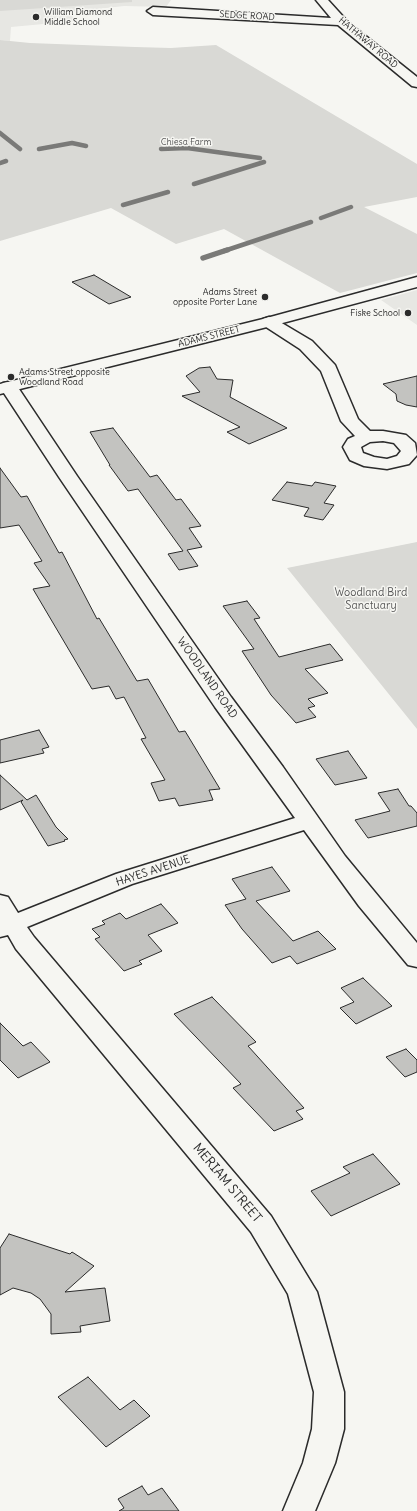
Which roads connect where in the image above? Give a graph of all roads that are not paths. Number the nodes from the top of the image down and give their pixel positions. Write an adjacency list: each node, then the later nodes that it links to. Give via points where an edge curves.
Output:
1 (322, 0): 3 (street, HATHAWAY ROAD)
2 (153, 11): 3 (street, SEDGE ROAD)
3 (342, 22): 4 (street, HATHAWAY ROAD)
4 (417, 83)
5 (417, 282): 6 (street, ADAMS STREET)
6 (269, 322): 7 (street, ADAMS STREET); 8 (street, via 306,345 329,368 350,421)
7 (5, 388): 9 (street, WOODLAND ROAD)
8 (366, 437)
9 (309, 821): 10 (street, HAYES AVENUE); 11 (street, WOODLAND ROAD, via 367,900)
10 (4, 919): 12 (street, MERIAM STREET, via 261,1224 302,1292 329,1392 328,1429 319,1463)
11 (417, 959)
12 (298, 1511)

